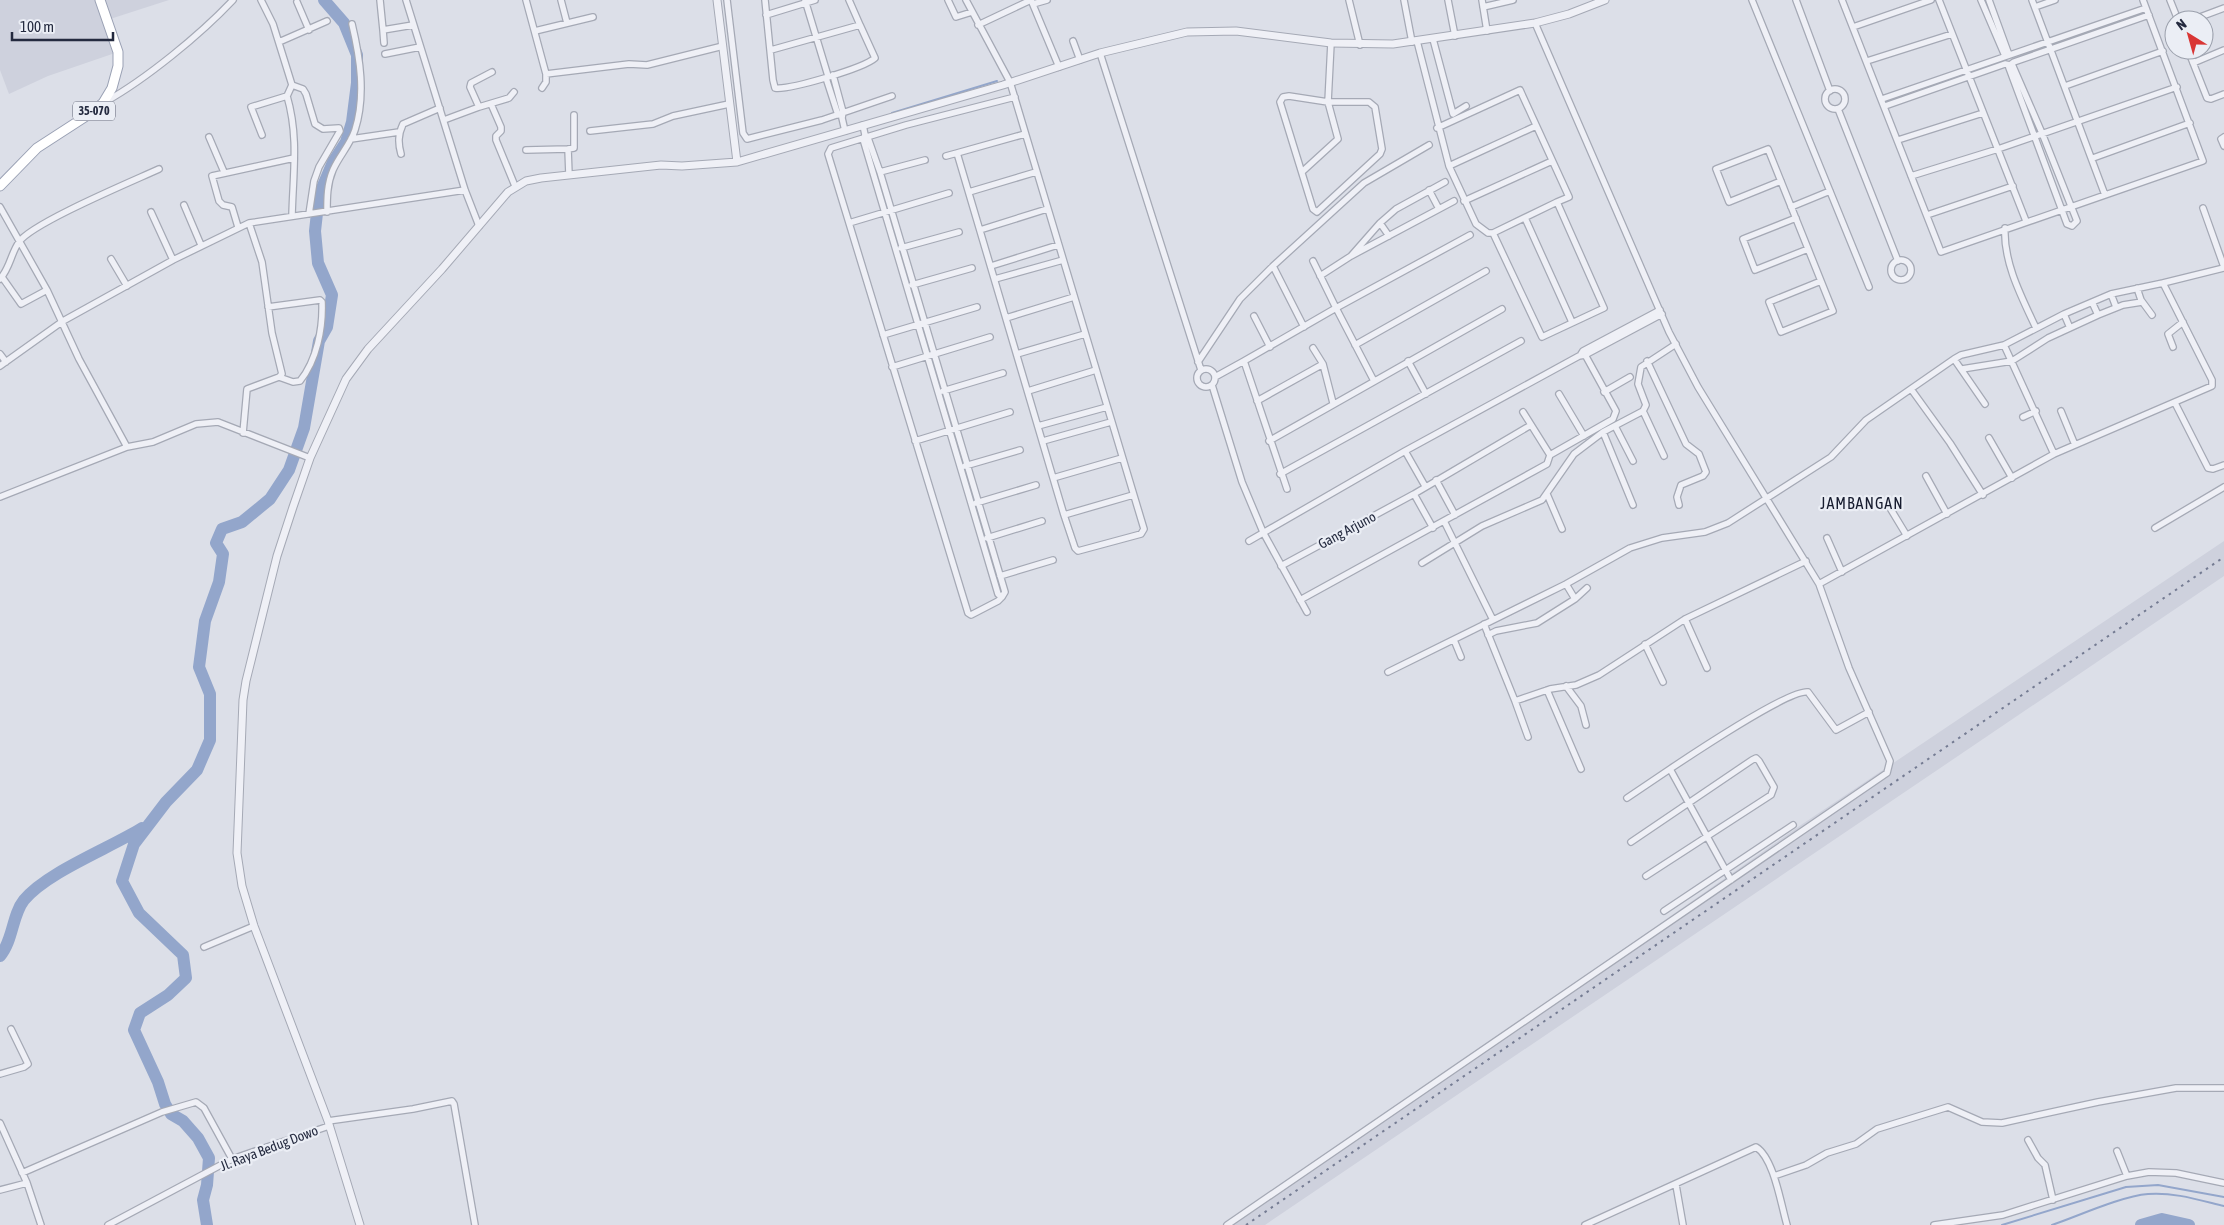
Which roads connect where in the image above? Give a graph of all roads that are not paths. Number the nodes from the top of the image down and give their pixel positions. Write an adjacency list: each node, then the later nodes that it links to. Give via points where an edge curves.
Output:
1 (100, 0): 99 (main road, 35-070, via 118,52 112,88)
2 (233, 0): 99 (street, via 175,52)
3 (261, 0): 60 (street, via 271,17)
4 (380, 0): 51 (street)
5 (406, 0): 46 (street)
6 (526, 0): 52 (street)
7 (561, 0): 43 (street)
8 (717, 0): 64 (street)
9 (727, 0): 113 (street, via 744,138 750,140)
10 (765, 0): 39 (street)
11 (815, 0): 32 (street)
12 (849, 0): 47 (street)
13 (948, 0): 38 (street, via 956,17)
14 (966, 0): 38 (street)
15 (1047, 0): 33 (street)
16 (1349, 0): 63 (street)
17 (1404, 0): 61 (street)
18 (1448, 0): 55 (street)
19 (1482, 0): 35 (street)
20 (1513, 0): 35 (street)
21 (1605, 0): 44 (street)
22 (1752, 0): 156 (street)
23 (1796, 0): 91 (street)
24 (1842, 0): 49 (street)
25 (1931, 0): 49 (street)
26 (1939, 0): 54 (street)
27 (1981, 0): 74 (street)
28 (1990, 0): 74 (street)
29 (2032, 0): 36 (street)
30 (2055, 0): 36 (street)
31 (2143, 0): 37 (street)
32 (806, 1): 39 (street); 56 (street)
33 (1032, 1): 48 (street); 78 (street)
34 (297, 2): 50 (street)
35 (1483, 7): 53 (street)
36 (2035, 7): 59 (street)
37 (2146, 8): 40 (street); 59 (street)
38 (972, 12): 48 (street)
39 (766, 15): 68 (street)
40 (2149, 15): 67 (street); 70 (street)
41 (593, 17): 43 (street)
42 (327, 21): 50 (street)
43 (567, 23): 52 (street)
44 (1535, 23): 53 (street); 226 (street)
45 (352, 24): 126 (street, via 361,74 359,107)
46 (413, 25): 51 (street); 65 (street)
47 (860, 25): 56 (street); 82 (street, via 875,58)
48 (978, 25): 85 (street)
49 (1853, 27): 76 (street)
50 (309, 30): 60 (street)
51 (383, 30): 62 (street)
52 (535, 31): 81 (street)
53 (1487, 31): 55 (street)
54 (1952, 34): 76 (street); 79 (street)
55 (1455, 36): 57 (street)
56 (816, 38): 68 (street); 82 (street)
57 (1433, 39): 61 (street); 102 (street, via 1453,114)
58 (1073, 41): 73 (street)
59 (2048, 41): 67 (street); 74 (street)
60 (278, 42): 86 (street)
61 (1414, 42): 63 (street); 116 (street)
62 (384, 43)
63 (1360, 45): 66 (street)
64 (723, 46): 81 (street, via 646,65 629,64); 101 (street)
65 (420, 47): 71 (street); 105 (street)
66 (1331, 47): 72 (street, via 1236,31 1202,30); 98 (street)
67 (2051, 48): 74 (street); 87 (street)
68 (771, 50): 82 (street, via 775,88 783,89)
69 (2224, 50): 77 (street)
70 (2163, 51): 87 (street); 88 (street)
71 (385, 54)
72 (1100, 54): 73 (street); 257 (street)
73 (1079, 56): 78 (street)
74 (2009, 60): 79 (street); 83 (street); 120 (street); 124 (street)
75 (2192, 60): 77 (street)
76 (1867, 61): 97 (street)
77 (2193, 63): 93 (street, via 2207,98)
78 (1058, 67): 85 (street)
79 (1966, 70): 83 (street); 84 (street)
80 (492, 72): 104 (street, via 471,83)
81 (546, 74): 89 (street)
82 (829, 76): 113 (street)
83 (1969, 77): 90 (street); 108 (street)
84 (1934, 81): 90 (street); 97 (street)
85 (1009, 82): 96 (street); 106 (street)
86 (292, 85): 94 (street); 175 (street, via 306,94 316,124 323,129 339,128 340,131 314,181)
87 (2065, 86): 112 (street)
88 (2176, 87): 112 (street); 114 (street)
89 (542, 88)
90 (1936, 88): 103 (street)
91 (1830, 91): 107 (street, via 1827,105); 107 (street, via 1843,93 1845,102)
92 (514, 92): 100 (street, via 509,98)
93 (2224, 94)
94 (286, 96): 122 (street, via 250,107); 137 (street, via 293,117)
95 (892, 96): 113 (street)
96 (1015, 97): 106 (street); 121 (street)
97 (1882, 99): 103 (street)
98 (1328, 102): 143 (street, via 1338,136 1336,142); 143 (street, via 1289,96 1281,98); 143 (street, via 1373,104 1381,152 1317,212 1313,209)
99 (103, 103): 151 (main road, 35-070, via 36,148)
100 (491, 104): 104 (street); 152 (street, via 501,127 496,140)
101 (729, 104): 117 (street, via 673,116 653,124); 136 (street)
102 (1466, 106)
103 (1885, 106): 127 (street)
104 (479, 107): 110 (street)
105 (440, 108): 110 (street); 118 (street, via 408,120)
106 (945, 108): 111 (street); 111 (street)
107 (1838, 109): 202 (street)
108 (1983, 113): 127 (street); 131 (street)
109 (574, 115): 130 (street, via 574,148)
110 (444, 120): 154 (street)
111 (904, 120): 119 (street); 119 (street)
112 (2078, 120): 120 (street); 138 (street)
113 (842, 121): 119 (street); 136 (street)
114 (2190, 123): 138 (street); 159 (street, via 2202,162)
115 (1536, 126): 116 (street, via 1520,90); 140 (street); 141 (street)
116 (1438, 128): 141 (street)
117 (590, 131)
118 (399, 132): 126 (street); 134 (street)
119 (865, 133): 145 (street); 174 (street); 182 (street, via 828,151)
120 (2042, 133): 124 (street); 166 (street)
121 (1025, 134): 133 (street); 146 (street)
122 (262, 135)
123 (209, 136): 144 (street)
124 (2034, 136): 131 (street); 171 (street)
125 (2224, 136): 129 (street)
126 (351, 140): 173 (street, via 333,169)
127 (1898, 140): 148 (street)
128 (1429, 145): 204 (street, via 1364,183)
129 (2224, 146)
130 (568, 149): 132 (street); 147 (street)
131 (1998, 149): 148 (street); 153 (street)
132 (526, 150)
133 (957, 153): 135 (street); 157 (street)
134 (401, 154)
135 (946, 156)
136 (736, 157): 147 (street, via 682,166 661,165)
137 (294, 158): 144 (street); 177 (street)
138 (2093, 158): 159 (street)
139 (925, 160): 145 (street)
140 (1552, 161): 161 (street); 162 (street, via 1568,197)
141 (1449, 166): 161 (street)
142 (159, 169): 192 (street)
143 (1303, 171)
144 (224, 172): 185 (street, via 213,174 212,178 219,201 232,207)
145 (880, 172): 170 (street)
146 (1036, 172): 157 (street); 168 (street)
147 (569, 175): 152 (street, via 526,180)
148 (1911, 176): 176 (street)
149 (1781, 181): 149 (street, via 1768,148 1716,169 1729,202); 165 (street)
150 (1445, 182): 155 (street)
151 (0, 186)
152 (515, 186): 184 (street)
153 (2013, 186): 176 (street); 180 (street)
154 (465, 190): 173 (street); 184 (street)
155 (1429, 190): 169 (street); 183 (street, via 1396,209)
156 (1830, 191): 165 (street); 215 (street)
157 (969, 192): 187 (street)
158 (948, 193): 170 (street)
159 (2105, 195): 166 (street)
160 (1454, 201): 169 (street)
161 (1464, 201): 189 (street, via 1476,224)
162 (1557, 202): 178 (street); 233 (street, via 1604,308)
163 (184, 205): 193 (street)
164 (0, 207): 192 (street)
165 (1791, 207): 179 (street)
166 (2071, 207): 171 (street); 171 (street, via 2077,222 2072,226 2068,225)
167 (2203, 208): 205 (street)
168 (1047, 209): 187 (street); 194 (street)
169 (1439, 209): 191 (street)
170 (892, 210): 174 (street); 195 (street)
171 (2062, 210): 180 (street)
172 (151, 212): 199 (street)
173 (326, 212): 175 (street)
174 (885, 212): 182 (street); 195 (street)
175 (310, 214): 177 (street)
176 (1927, 215): 186 (street, via 1941,252)
177 (292, 216): 181 (street)
178 (1525, 218): 189 (street); 233 (street)
179 (1796, 218): 196 (street); 196 (street, via 1743,240 1756,270)
180 (2026, 222): 186 (street)
181 (249, 223): 185 (street); 222 (street, via 262,262)
182 (848, 223): 240 (street)
183 (1380, 223): 191 (street); 197 (street)
184 (479, 226): 306 (street, via 354,366)
185 (238, 227): 193 (street)
186 (2005, 228): 238 (street, via 2008,257)
187 (980, 230): 203 (street)
188 (959, 232): 195 (street)
189 (1493, 233): 233 (street, via 1542,337)
190 (1470, 235): 223 (street)
191 (1389, 236): 197 (street)
192 (18, 238): 209 (street); 217 (street)
193 (201, 245): 199 (street)
194 (1058, 245): 200 (street); 203 (street)
195 (899, 248): 213 (street)
196 (1808, 249): 211 (street)
197 (1350, 256): 208 (street)
198 (111, 259): 214 (street)
199 (173, 260): 214 (street)
200 (1063, 260): 210 (street); 218 (street)
201 (1313, 261): 208 (street)
202 (1898, 261)
203 (991, 266): 210 (street)
204 (1273, 266): 237 (street); 257 (street, via 1240,299)
205 (2224, 267): 212 (street)
206 (972, 268): 213 (street)
207 (1486, 271): 244 (street)
208 (1320, 276): 223 (street)
209 (1, 278): 217 (street, via 21,304)
210 (995, 279): 230 (street)
211 (1821, 281): 211 (street, via 1769,302 1781,332 1833,311)
212 (2163, 283): 216 (street); 234 (street)
213 (910, 285): 232 (street); 235 (street)
214 (127, 286): 231 (street)
215 (1869, 287)
216 (2137, 288): 219 (street); 220 (street)
217 (47, 290): 231 (street)
218 (1074, 296): 230 (street); 239 (street)
219 (2141, 299): 220 (street); 228 (street)
220 (2114, 302): 225 (street); 225 (street)
221 (977, 307): 232 (street)
222 (268, 308): 265 (street); 265 (street, via 322,302 323,324 306,374 297,382)
223 (1336, 308): 237 (street); 244 (street)
224 (1502, 309): 255 (street)
225 (2095, 309): 227 (street); 236 (street)
226 (1661, 312): 243 (street); 251 (street)
227 (2064, 314): 236 (street); 238 (street)
228 (2152, 315)
229 (1254, 316): 246 (street)
230 (1006, 318): 250 (street)
231 (63, 322): 258 (street); 300 (street, via 79,359)
232 (925, 322): 235 (street); 252 (street)
233 (1572, 322)
234 (2183, 322): 245 (street, via 2168,334); 278 (street, via 2212,380 2209,387)
235 (918, 324): 240 (street); 252 (street)
236 (2069, 325): 253 (street)
237 (1304, 327): 246 (street)
238 (2036, 328): 248 (street)
239 (1085, 334): 250 (street); 262 (street)
240 (883, 335): 261 (street)
241 (990, 337): 252 (street)
242 (1521, 341): 273 (street)
243 (1676, 344): 256 (street); 330 (street, via 1698,388)
244 (1355, 345): 268 (street)
245 (2173, 346)
246 (1270, 347): 254 (street)
247 (1313, 348): 259 (street)
248 (2005, 348): 253 (street); 260 (street, via 1961,355)
249 (0, 354): 258 (street)
250 (1017, 354): 270 (street)
251 (1582, 354): 272 (street); 302 (street)
252 (930, 355): 261 (street); 271 (street)
253 (2011, 359): 260 (street); 282 (street)
254 (1244, 361): 266 (street); 276 (street)
255 (1408, 361): 268 (street); 273 (street)
256 (1647, 361): 281 (street, via 1638,376 1639,390 1646,405); 329 (street, via 1686,444 1699,454 1706,472 1681,485 1677,497)
257 (1198, 362): 263 (street)
258 (3, 364)
259 (1323, 364): 276 (street); 277 (street)
260 (1958, 364): 275 (street); 279 (street)
261 (892, 367): 296 (street)
262 (1096, 370): 270 (street); 280 (street)
263 (1201, 370): 266 (street, via 1210,369); 269 (street, via 1198,383 1207,387)
264 (1003, 373): 271 (street)
265 (280, 377): 293 (street, via 247,389)
266 (1215, 377): 269 (street)
267 (1630, 378): 272 (street)
268 (1374, 381): 277 (street)
269 (1212, 385): 339 (street, via 1242,482)
270 (1028, 390): 289 (street)
271 (942, 392): 291 (street)
272 (1604, 392): 294 (street, via 1616,415)
273 (1426, 394): 311 (street)
274 (1559, 394): 294 (street)
275 (1914, 395): 322 (street); 330 (street, via 1866,420 1831,457)
276 (1257, 401): 297 (street)
277 (1333, 403): 297 (street)
278 (2175, 403): 299 (street); 309 (street, via 2208,468 2213,470)
279 (1985, 404)
280 (1107, 407): 287 (street); 289 (street)
281 (1643, 411): 290 (street); 305 (street)
282 (2036, 411): 286 (street); 303 (street)
283 (2061, 411): 299 (street)
284 (1010, 412): 291 (street)
285 (1524, 412): 288 (street)
286 (2023, 417)
287 (1111, 422): 298 (street); 307 (street)
288 (1531, 425): 304 (street); 315 (street, Gang Arjuno)
289 (1038, 426): 298 (street)
290 (1615, 426): 292 (street); 308 (street)
291 (953, 429): 296 (street); 310 (street)
292 (1603, 432): 321 (street, via 1574,454); 328 (street)
293 (243, 433): 300 (street, via 218,422 207,422 154,442); 306 (street)
294 (1584, 436): 304 (street)
295 (1989, 438): 314 (street)
296 (915, 441): 355 (street, via 968,613 979,612)
297 (1269, 441): 311 (street)
298 (1043, 442): 313 (street)
299 (2074, 445): 303 (street)
300 (127, 447): 324 (street)
301 (1020, 450): 310 (street)
302 (1405, 451): 317 (street); 339 (street)
303 (2054, 454): 314 (street)
304 (1550, 455): 333 (street, via 1543,467)
305 (1664, 456)
306 (310, 458): 384 (street, via 277,556 243,700 237,853 242,886)
307 (1122, 458): 313 (street); 323 (street)
308 (1633, 461)
309 (2224, 465)
310 (963, 466): 325 (street); 327 (street)
311 (1280, 474): 319 (street)
312 (1926, 476): 331 (street)
313 (1053, 478): 332 (street)
314 (2012, 478): 322 (street)
315 (1436, 480): 317 (street, Gang Arjuno); 333 (street)
316 (1036, 485): 325 (street)
317 (1425, 486): 320 (street, Gang Arjuno)
318 (2224, 487): 337 (street)
319 (1287, 489)
320 (1414, 494): 336 (street); 348 (street, Gang Arjuno)
321 (1547, 494): 338 (street); 344 (street, via 1538,502 1504,515)
322 (1983, 494): 331 (street)
323 (1134, 495): 332 (street); 332 (street, via 1144,529 1141,534 1078,551)
324 (0, 497)
325 (978, 502): 327 (street); 342 (street)
326 (1887, 503): 340 (street)
327 (971, 504): 342 (street)
328 (1633, 505)
329 (1679, 505)
330 (1769, 505): 346 (street); 351 (street, via 1717,528 1662,538 1630,548)
331 (1947, 514): 340 (street)
332 (1064, 515)
333 (1455, 515): 335 (street)
334 (1042, 521): 342 (street)
335 (1444, 522): 336 (street); 344 (street)
336 (1433, 528): 356 (street)
337 (2155, 528)
338 (1562, 529)
339 (1263, 532): 343 (street); 348 (street)
340 (1907, 536): 349 (street)
341 (1827, 538): 349 (street)
342 (986, 539): 350 (street); 355 (street, via 998,594)
343 (1249, 541)
344 (1456, 542): 347 (street); 359 (street)
345 (1053, 560): 350 (street)
346 (1806, 562): 352 (street); 358 (street)
347 (1422, 563)
348 (1281, 566): 356 (street)
349 (1842, 572): 352 (street)
350 (1000, 576): 355 (street, via 1005,592)
351 (1566, 584): 354 (street); 359 (street)
352 (1819, 584): 370 (street, via 1849,668)
353 (1587, 588): 354 (street)
354 (1574, 596): 360 (street, via 1537,624)
355 (1002, 597)
356 (1300, 600): 357 (street)
357 (1307, 612)
358 (1685, 619): 362 (street); 364 (street)
359 (1493, 620): 360 (street)
360 (1486, 630): 361 (street); 369 (street)
361 (1454, 640): 363 (street); 365 (street)
362 (1645, 644): 366 (street); 367 (street, via 1598,675)
363 (1460, 656)
364 (1707, 668)
365 (1388, 672)
366 (1663, 682)
367 (1566, 686): 368 (street); 371 (street, via 1581,706)
368 (1547, 690): 369 (street); 374 (street)
369 (1515, 701): 372 (street)
370 (1869, 712): 373 (street, via 1836,730 1805,691 1728,730); 382 (street, via 1890,761 1887,773)
371 (1586, 725)
372 (1528, 737)
373 (1670, 769): 375 (street); 376 (street)
374 (1580, 770)
375 (1627, 798)
376 (1688, 802): 378 (street); 378 (street, via 1756,758 1774,787 1772,795); 379 (street)
377 (1793, 825): 380 (street)
378 (1708, 837): 380 (street); 381 (street)
379 (1631, 842)
380 (1726, 871): 382 (street); 383 (street)
381 (1646, 876)
382 (1731, 880): 406 (street)
383 (1664, 911)
384 (254, 926): 385 (street); 389 (street)
385 (204, 946)
386 (11, 1029): 387 (street, via 28,1064)
387 (0, 1074)
388 (2224, 1088): 395 (street, via 2176,1088 1997,1123 1982,1122 1948,1107 1872,1130 1856,1144)
389 (328, 1123): 393 (street, Jl. Raya Bedug Dowo); 404 (street); 405 (street, Jl. Raya Bedug Dowo, via 452,1101)
390 (0, 1124): 394 (street)
391 (2028, 1140): 401 (street, via 2045,1165)
392 (2117, 1151): 396 (street)
393 (232, 1159): 394 (street, via 198,1102 162,1112); 403 (street, Jl. Raya Bedug Dowo)
394 (22, 1173): 397 (street)
395 (1774, 1176): 399 (street, via 1756,1147); 409 (street)
396 (2127, 1176): 398 (street, via 2149,1172 2176,1173); 401 (street)
397 (27, 1183): 400 (street); 402 (street)
398 (2224, 1184)
399 (1676, 1185): 407 (street); 408 (street)
400 (0, 1190)
401 (2053, 1200): 410 (street, via 2003,1215)
402 (41, 1225)
403 (108, 1225)
404 (360, 1225)
405 (475, 1225)
406 (1227, 1225)
407 (1585, 1225)
408 (1684, 1225)
409 (1787, 1225)
410 (1934, 1225)

